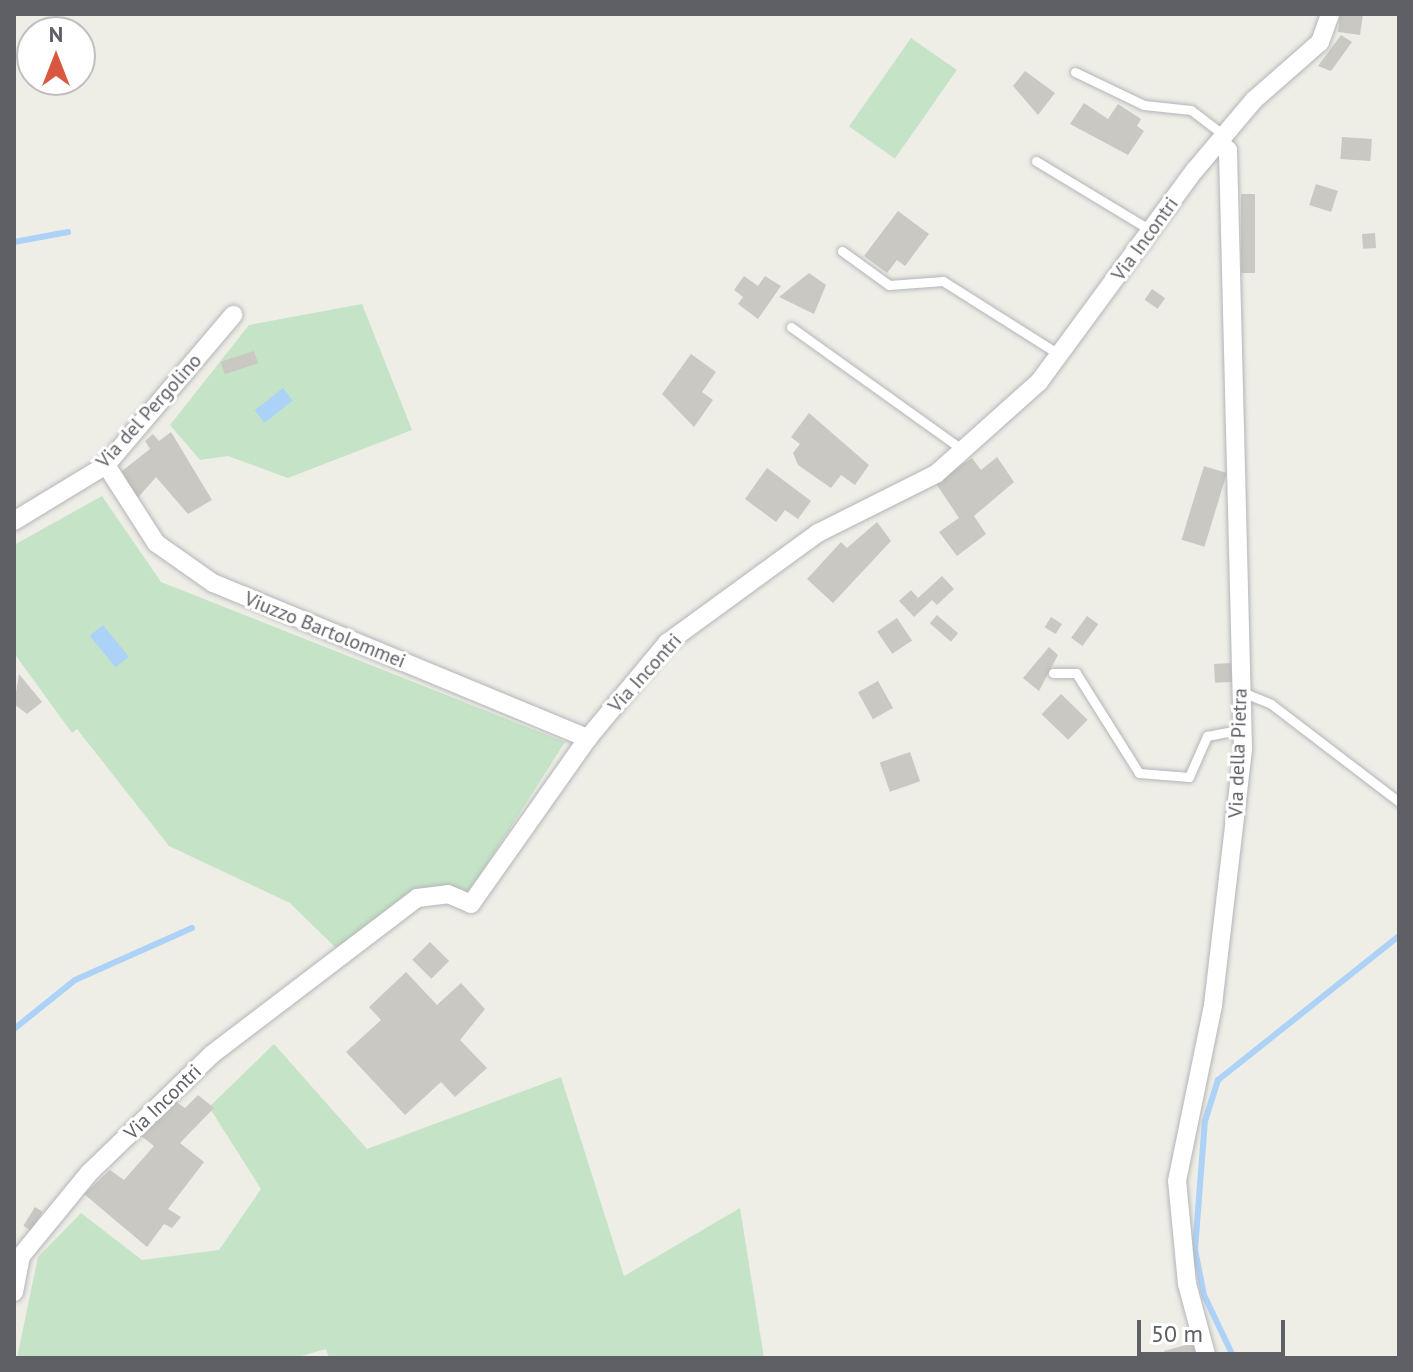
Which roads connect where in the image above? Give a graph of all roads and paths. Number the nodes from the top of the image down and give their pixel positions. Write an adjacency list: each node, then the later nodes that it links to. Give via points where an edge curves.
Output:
1 (1330, 14): 3 (street, Via Incontri, via 1320,42)
2 (1075, 72): 3 (lane, via 1144,105 1191,110)
3 (1223, 140): 5 (street, Via Incontri); 14 (street, Via della Pietra, via 1228,150)
4 (1036, 161): 5 (lane)
5 (1152, 231): 9 (street, Via Incontri)
6 (842, 251): 9 (lane, via 889,285 943,281)
7 (233, 315): 11 (street, Via del Pergolino)
8 (791, 327): 10 (lane)
9 (1060, 355): 10 (street, Via Incontri)
10 (963, 450): 15 (street, Via Incontri, via 936,474 818,533 736,586 667,643)
11 (106, 465): 12 (street, Via del Pergolino); 15 (street, Viuzzo Bartolommei, via 156,543 213,583)
12 (14, 521)
13 (1053, 673): 16 (lane, via 1076,673 1139,773 1189,777 1207,736)
14 (1242, 692): 16 (street, Via della Pietra); 17 (lane, via 1271,704)
15 (588, 738): 18 (street, Via Incontri, via 471,904 448,894 417,898 211,1055 89,1173 21,1256)
16 (1243, 739): 19 (street, Via della Pietra, via 1213,1005 1177,1181 1187,1284)
17 (1399, 802)
18 (14, 1292)
19 (1207, 1358)

